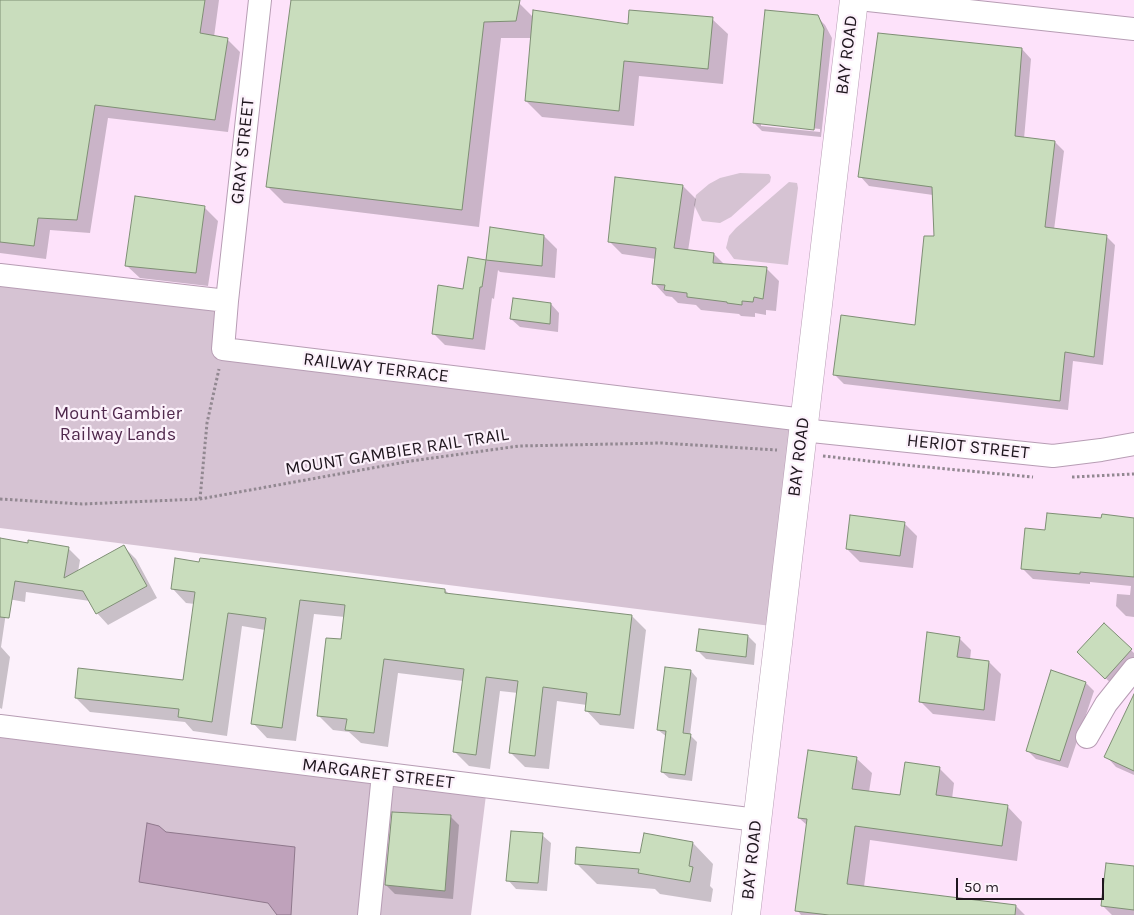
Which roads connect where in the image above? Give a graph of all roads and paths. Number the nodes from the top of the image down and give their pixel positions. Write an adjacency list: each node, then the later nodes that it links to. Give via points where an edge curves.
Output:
1 (260, 0): 6 (street, GRAY STREET)
2 (854, 0): 8 (main road, BAY ROAD)
3 (868, 0): 4 (street)
4 (1134, 29)
5 (0, 274): 6 (street)
6 (226, 301): 7 (street)
7 (223, 349): 8 (street, RAILWAY TERRACE); 11 (path, via 208,423)
8 (802, 435): 9 (street, HERIOT STREET, via 1053,456); 11 (path, MOUNT GAMBIER RAIL TRAIL, via 767,449 661,443 519,446 411,460); 16 (main road, BAY ROAD)
9 (1134, 444)
10 (0, 499): 11 (path, MOUNT GAMBIER RAIL TRAIL, via 82,504)
11 (200, 499)
12 (1134, 669): 14 (street, via 1106,704)
13 (0, 726): 15 (street, MARGARET STREET)
14 (1088, 737)
15 (383, 774): 16 (street, MARGARET STREET); 17 (street)
16 (756, 820): 18 (main road, BAY ROAD)
17 (369, 915)
18 (746, 915)

